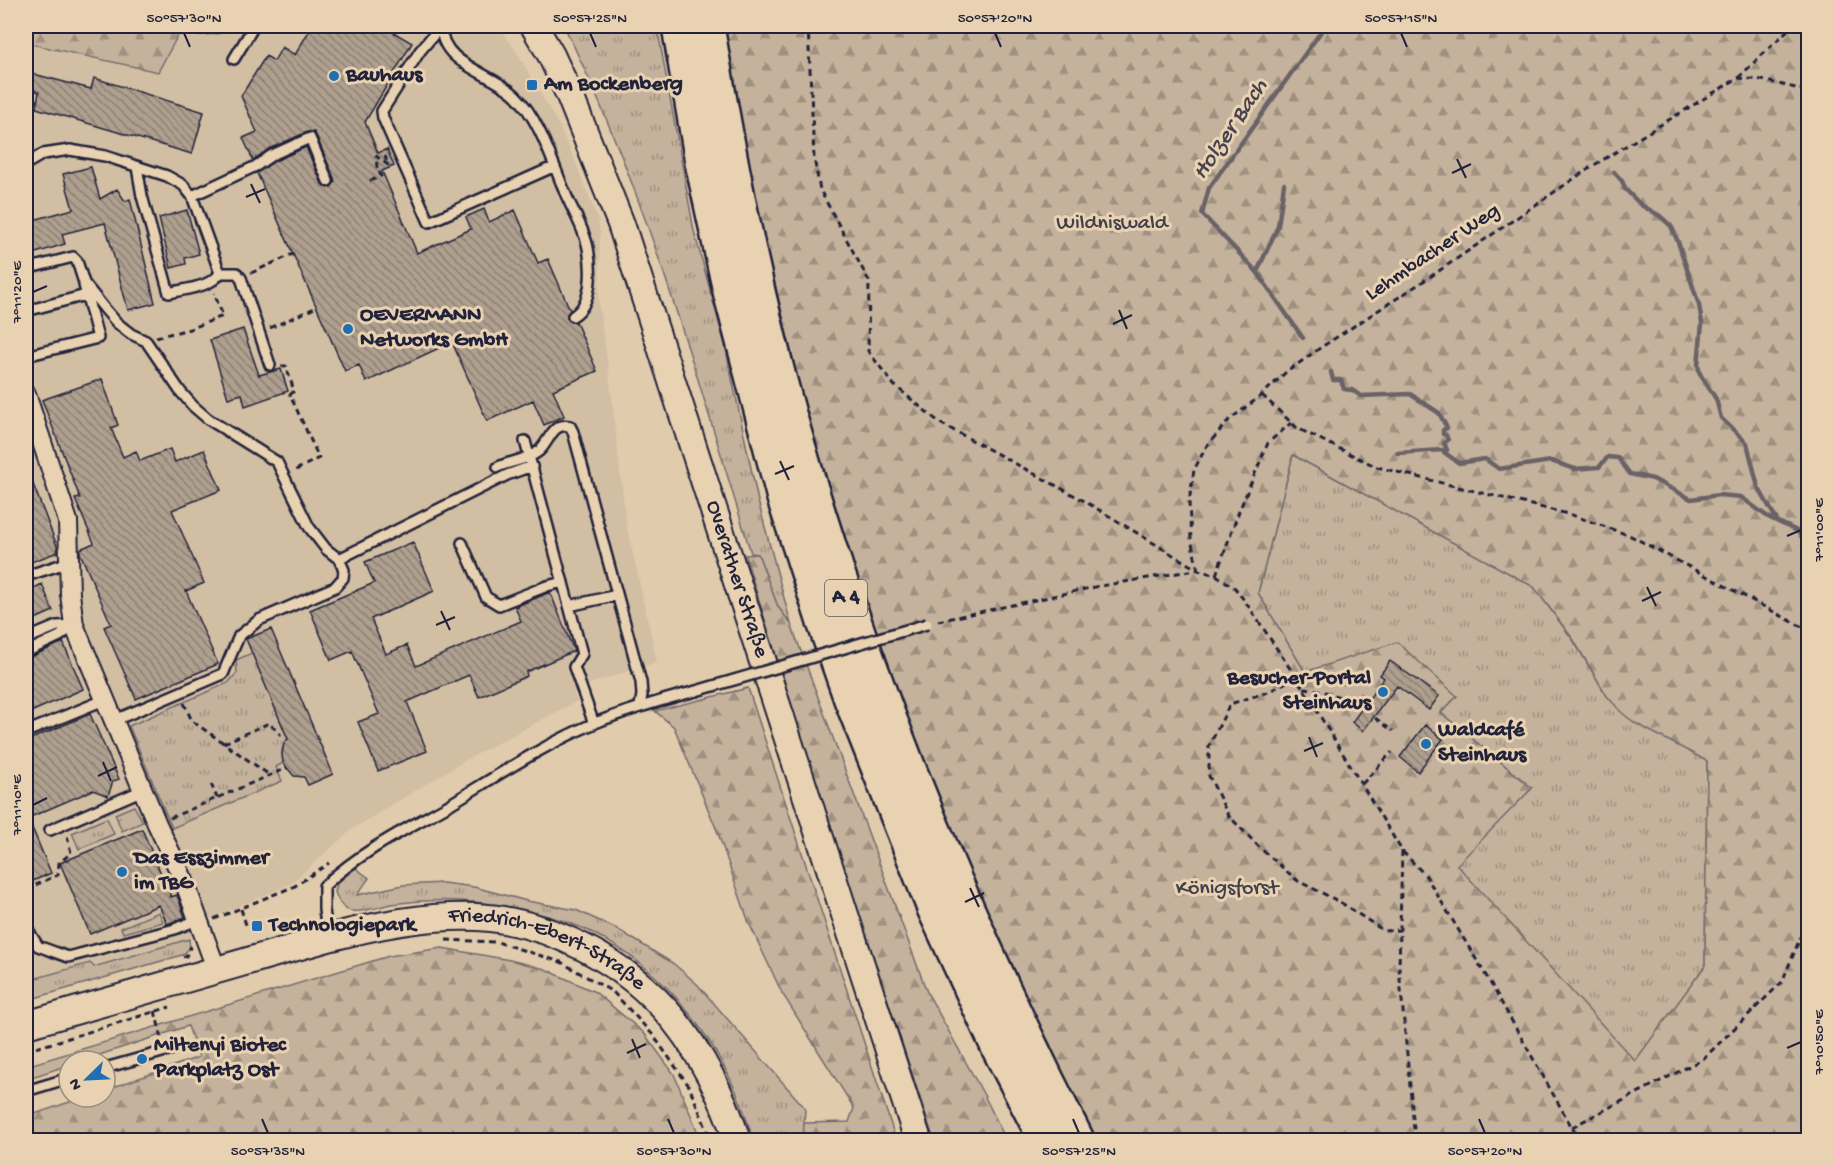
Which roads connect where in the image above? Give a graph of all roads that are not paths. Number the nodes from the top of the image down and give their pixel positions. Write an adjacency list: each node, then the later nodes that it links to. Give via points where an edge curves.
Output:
1 (254, 26): 6 (lane)
2 (441, 26): 9 (lane, via 449,50 514,93 524,104); 9 (lane, via 382,111 429,222)
3 (534, 26): 55 (main road, Overather Straße, via 570,96 621,224)
4 (679, 26): 44 (highway, A 4, via 702,162 730,291 784,498 851,699)
5 (707, 26): 58 (highway, A 4, via 744,229 788,412 834,563 866,659 960,895 1025,1039)
6 (234, 59)
7 (26, 164): 8 (lane, via 43,154 70,150)
8 (137, 167): 11 (lane, via 167,176); 13 (lane, via 169,293 210,282)
9 (553, 167): 17 (lane, via 588,246 587,298)
10 (328, 181): 11 (lane, via 310,138)
11 (192, 196): 13 (lane)
12 (26, 269): 14 (lane, via 73,257)
13 (220, 273): 19 (lane, via 237,273 241,278)
14 (84, 283): 15 (lane); 27 (lane, via 117,323 146,340 193,406 277,462 309,527)
15 (86, 295): 16 (lane); 18 (lane, via 98,338)
16 (26, 311)
17 (573, 316)
18 (26, 356)
19 (270, 365)
20 (26, 394): 21 (street)
21 (31, 434): 28 (street, via 68,521)
22 (525, 441): 23 (lane)
23 (529, 456): 24 (lane); 25 (lane); 31 (lane, via 538,451 556,428 570,426)
24 (532, 466): 27 (lane); 30 (lane)
25 (498, 467)
26 (462, 543): 30 (lane, via 486,597 499,605)
27 (339, 559): 39 (lane, via 343,578 335,587 259,620 239,636 223,674)
28 (69, 562): 29 (lane); 34 (street)
29 (26, 576)
30 (563, 582): 32 (lane)
31 (617, 595): 32 (lane); 38 (lane, via 641,682)
32 (569, 606): 40 (lane, via 582,654 574,667)
33 (927, 624): 38 (lane, bridge)
34 (74, 626): 35 (lane, via 57,626); 36 (lane); 37 (street)
35 (26, 639)
36 (26, 652)
37 (104, 700): 39 (street); 41 (lane)
38 (640, 706): 40 (lane)
39 (113, 721): 42 (street)
40 (594, 724): 47 (lane, via 378,845 339,872 324,886)
41 (26, 732)
42 (143, 790): 43 (lane); 45 (street)
43 (50, 830)
44 (934, 908): 56 (highway, via 966,1008); 57 (highway, A 4)
45 (200, 922): 46 (lane, via 68,957 38,946); 48 (street)
46 (26, 927)
47 (328, 938): 48 (main road, Friedrich-Ebert-Straße); 54 (main road, Friedrich-Ebert-Straße, via 378,925 475,917 553,933 630,978 673,1019 710,1076)
48 (218, 971): 49 (main road, Friedrich-Ebert-Straße)
49 (26, 1025)
50 (169, 1050): 51 (lane)
51 (117, 1065)
52 (57, 1082): 53 (lane)
53 (26, 1092)
54 (736, 1140)
55 (918, 1140)
56 (1028, 1140)
57 (1046, 1140)
58 (1077, 1140)

